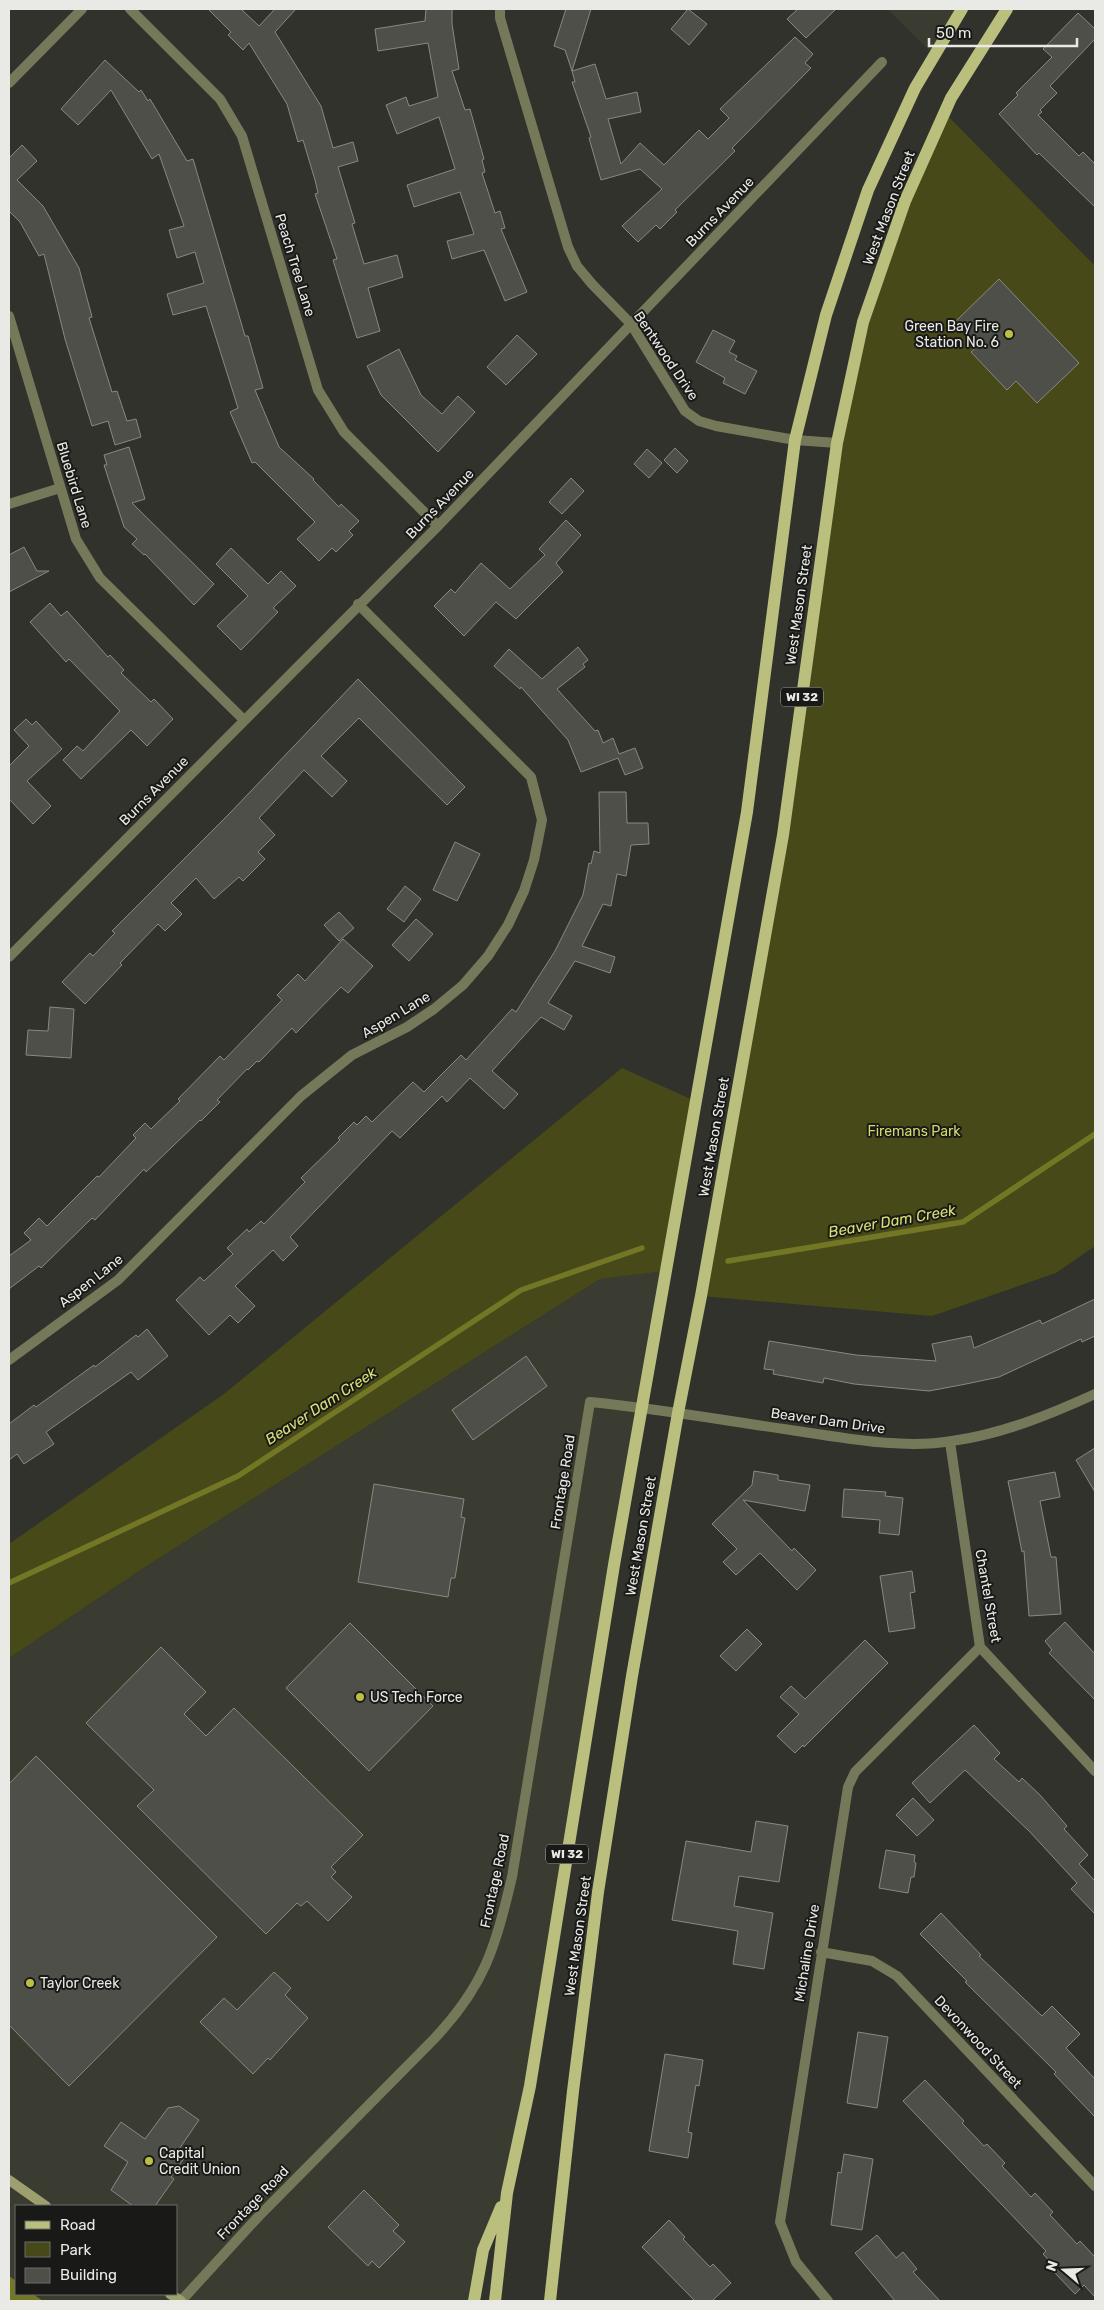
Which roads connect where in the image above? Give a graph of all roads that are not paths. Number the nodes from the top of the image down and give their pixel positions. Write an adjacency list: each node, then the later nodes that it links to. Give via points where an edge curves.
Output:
1 (82, 9): 7 (street)
2 (130, 9): 14 (street, Peach Tree Lane, via 220,99 242,136 318,390 344,432)
3 (500, 9): 9 (street, Bentwood Drive, via 568,246 577,266)
4 (962, 9): 10 (main road, West Mason Street / WI 32, via 915,88 868,190 826,315)
5 (1007, 9): 11 (main road, West Mason Street / WI 32, via 951,98 905,201 863,322)
6 (882, 62): 9 (street, Burns Avenue)
7 (9, 83)
8 (9, 316): 12 (street, Bluebird Lane)
9 (631, 324): 10 (street, Bentwood Drive, via 685,410 692,416 716,426); 14 (street, Burns Avenue)
10 (795, 440): 11 (street, Bentwood Drive); 20 (main road, West Mason Street / WI 32, via 747,812)
11 (837, 443): 21 (main road, West Mason Street / WI 32, via 783,835)
12 (60, 488): 13 (street); 16 (street, Bluebird Lane, via 76,539 100,578)
13 (9, 504)
14 (438, 526): 15 (street, Burns Avenue)
15 (358, 604): 16 (street, Burns Avenue); 18 (street, Aspen Lane, via 531,777 542,820 524,891 488,956 463,985 407,1027 352,1056 301,1096 118,1280)
16 (244, 720): 17 (street, Burns Avenue)
17 (9, 957)
18 (9, 1360)
19 (1095, 1394): 22 (street, Beaver Dam Drive, via 999,1432)
20 (642, 1407): 21 (street, Beaver Dam Drive); 28 (main road, West Mason Street / WI 32, via 530,2086); 30 (street, Frontage Road, via 590,1402 512,1877 496,1940 483,1973 458,2014 258,2217)
21 (678, 1413): 22 (street, Beaver Dam Drive, via 880,1443); 33 (main road, West Mason Street / WI 32, via 598,1892)
22 (950, 1442): 23 (street, Chantel Street)
23 (980, 1647): 24 (street, Chantel Street); 25 (street, Michaline Drive, via 856,1772 848,1787)
24 (1095, 1771)
25 (821, 1952): 27 (street, Devonwood Street, via 872,1961 897,1976); 34 (street, Michaline Drive, via 780,2222 796,2262)
26 (9, 2180): 29 (street)
27 (1095, 2186)
28 (507, 2193): 31 (main road, via 483,2250); 32 (main road, West Mason Street / WI 32)
29 (45, 2205)
30 (181, 2301)
31 (474, 2301)
32 (496, 2301)
33 (550, 2301)
34 (828, 2301)

